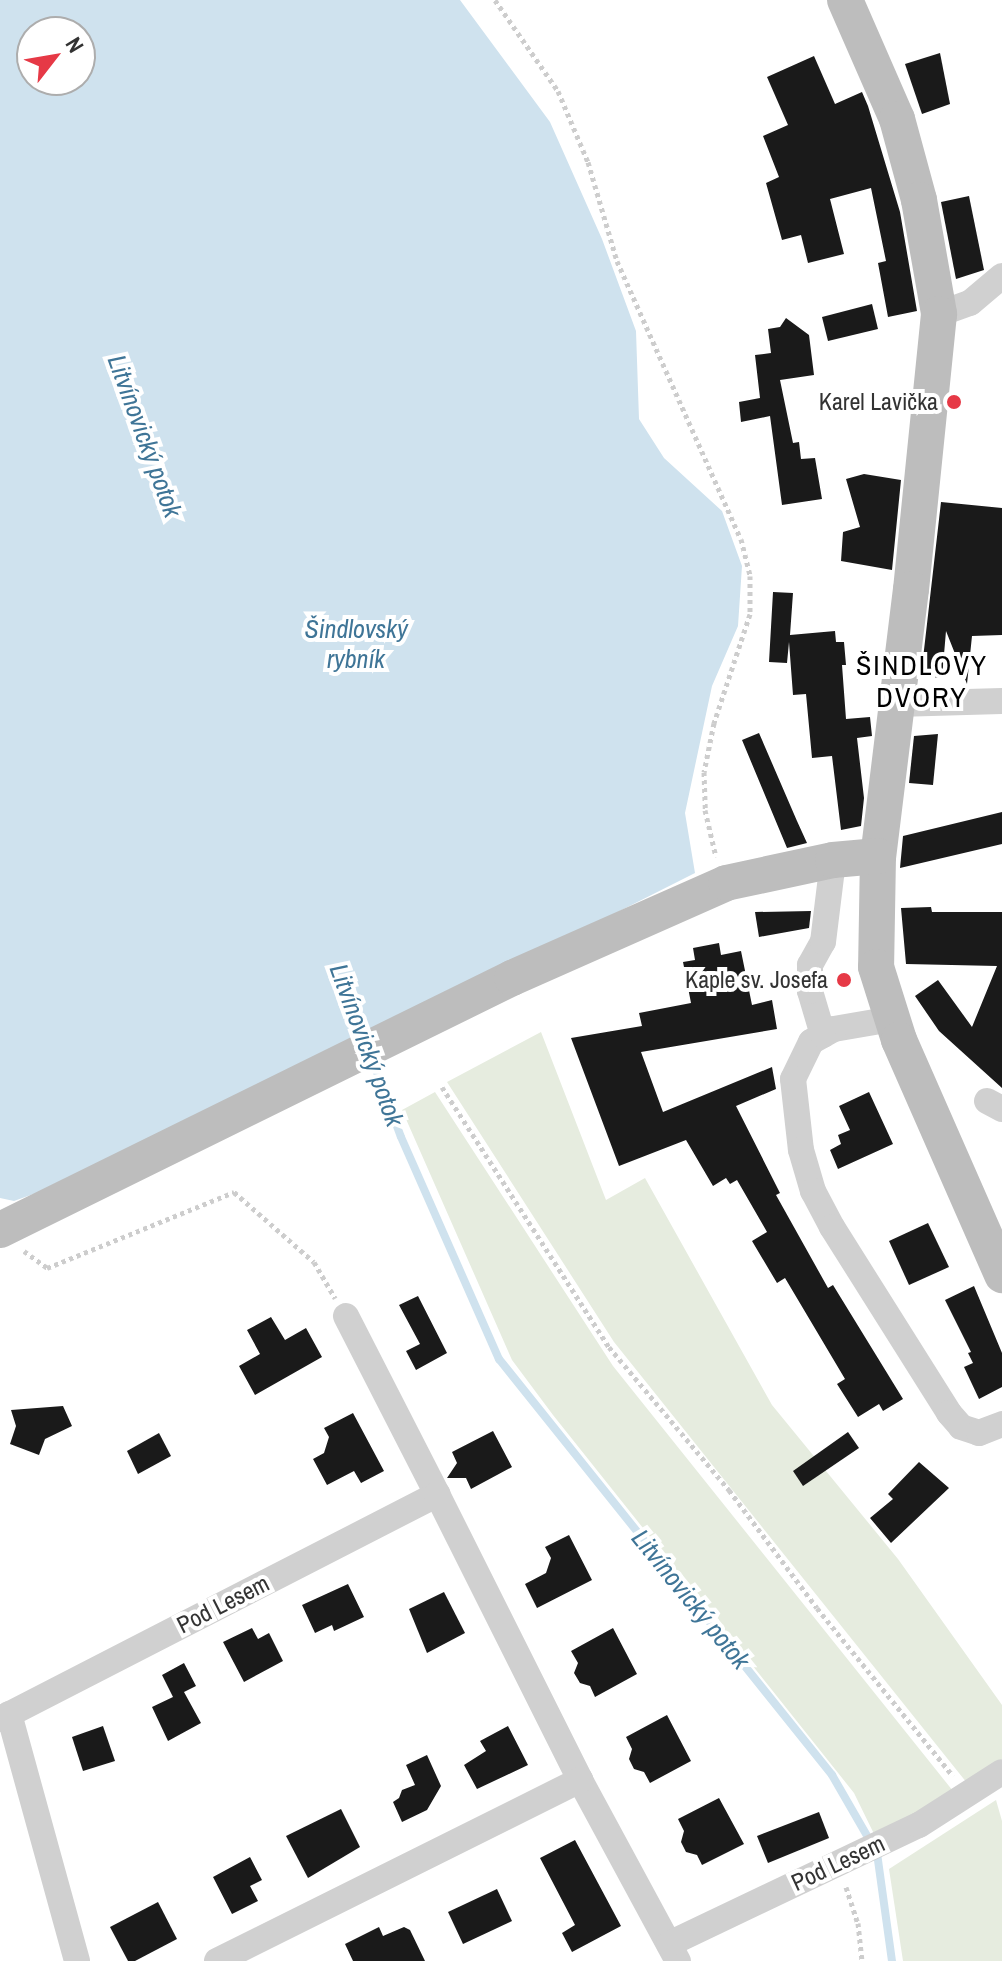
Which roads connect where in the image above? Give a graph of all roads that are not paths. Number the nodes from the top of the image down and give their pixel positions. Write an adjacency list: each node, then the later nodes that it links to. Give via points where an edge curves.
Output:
1 (845, 0): 3 (street, via 897,119 919,200)
2 (1002, 276): 3 (street, via 970,303)
3 (939, 314): 5 (street)
4 (1002, 701): 5 (street)
5 (896, 704): 6 (street)
6 (878, 856): 7 (street); 8 (street, via 876,967)
7 (833, 860): 9 (street, via 823,942 810,965 810,991); 10 (street, via 726,883 512,978)
8 (892, 1019): 9 (street); 11 (street)
9 (823, 1035): 14 (street, via 811,1042 793,1079 801,1150 813,1191 949,1413 961,1427 979,1433)
10 (5, 1228)
11 (992, 1228): 12 (street)
12 (1002, 1275)
13 (346, 1316): 15 (street, Pod Lesem)
14 (1002, 1424)
15 (437, 1494): 16 (street, Pod Lesem); 18 (street, Pod Lesem)
16 (4, 1716): 20 (street, Pod Lesem)
17 (1002, 1772): 19 (street, Pod Lesem, via 919,1825)
18 (580, 1780): 19 (street, Pod Lesem); 21 (street)
19 (673, 1952)
20 (77, 1961)
21 (217, 1961)

